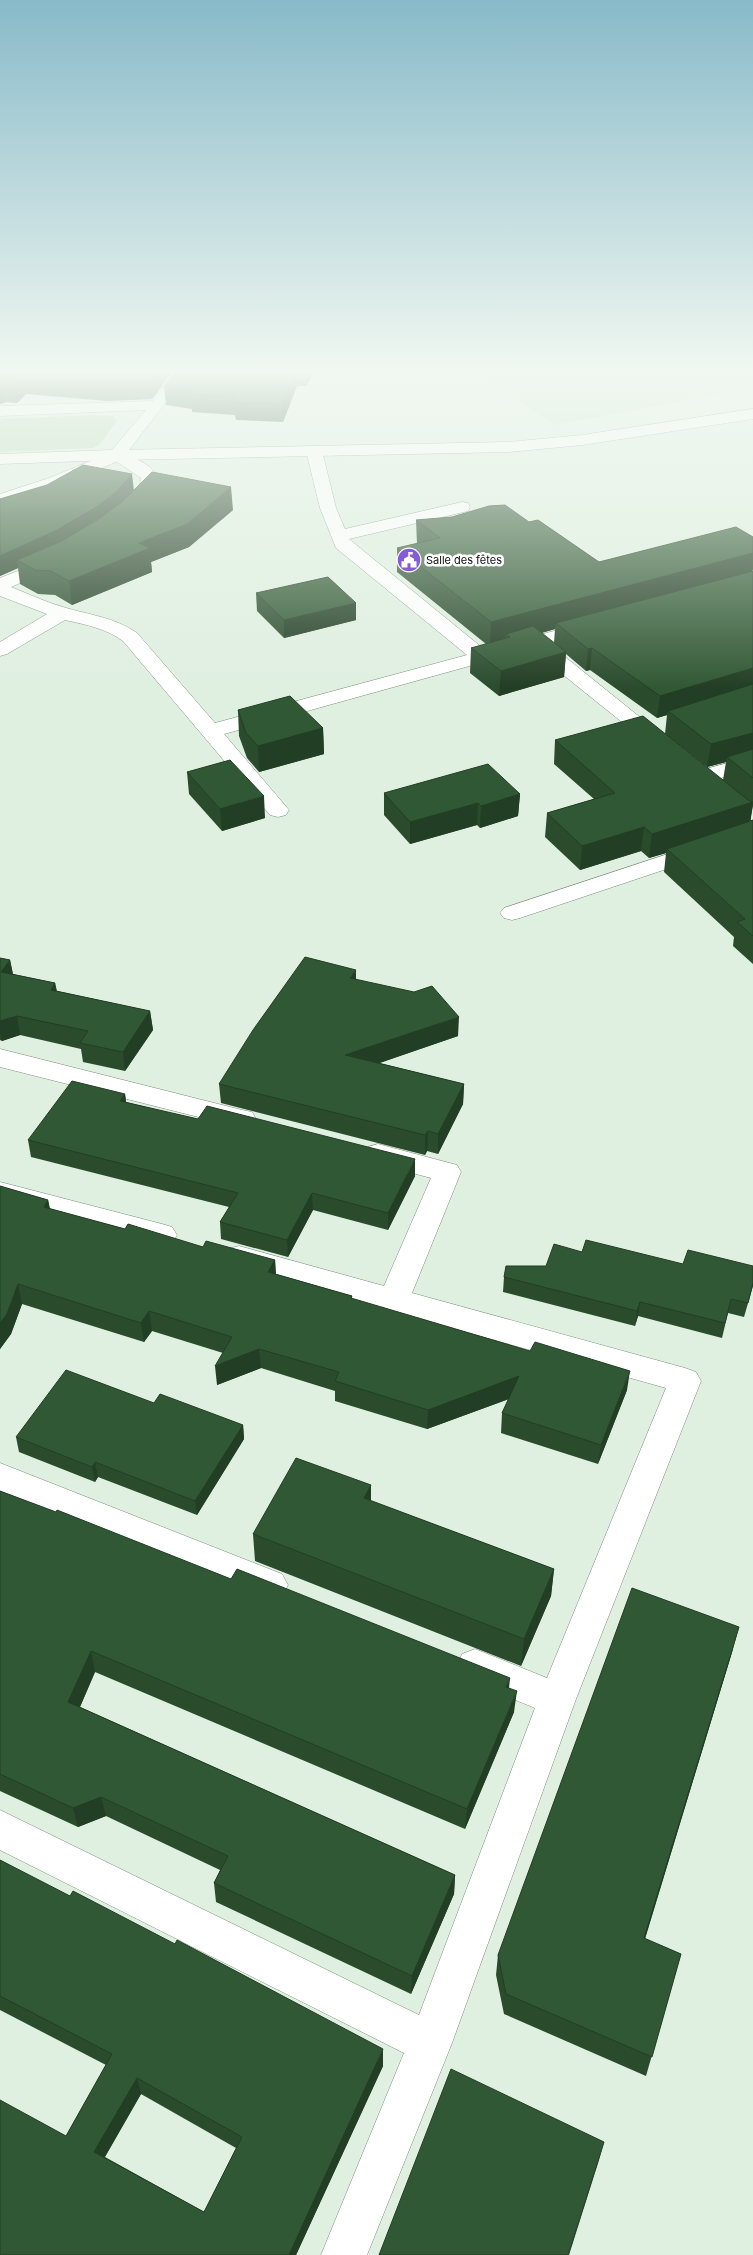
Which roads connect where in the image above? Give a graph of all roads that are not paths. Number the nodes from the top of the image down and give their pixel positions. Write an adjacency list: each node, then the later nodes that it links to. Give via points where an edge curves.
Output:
1 (66, 477): 4 (street)
2 (148, 477): 6 (street, via 147,490)
3 (320, 477): 7 (street)
4 (0, 500)
5 (462, 507): 7 (street)
6 (117, 522)
7 (339, 536): 13 (street, via 342,544)
8 (66, 555): 9 (street, via 4,584 1,590)
9 (63, 613): 12 (street); 14 (street, via 108,623 130,637)
10 (610, 622): 11 (street)
11 (534, 642): 13 (street); 16 (street, via 654,728)
12 (0, 650)
13 (482, 657): 14 (street)
14 (210, 731): 18 (street)
15 (753, 762): 16 (street)
16 (688, 766): 17 (street)
17 (724, 794)
18 (278, 810)
19 (753, 833): 20 (street)
20 (512, 913)
21 (0, 1058): 22 (street)
22 (271, 1126)
23 (356, 1148): 25 (street, via 447,1172)
24 (0, 1192): 25 (street)
25 (394, 1298): 29 (street, via 685,1381)
26 (0, 1477): 27 (street)
27 (297, 1595)
28 (446, 1654): 29 (street)
29 (557, 1698): 31 (street)
30 (0, 1829): 31 (street)
31 (430, 2043): 32 (street)
32 (344, 2255)

